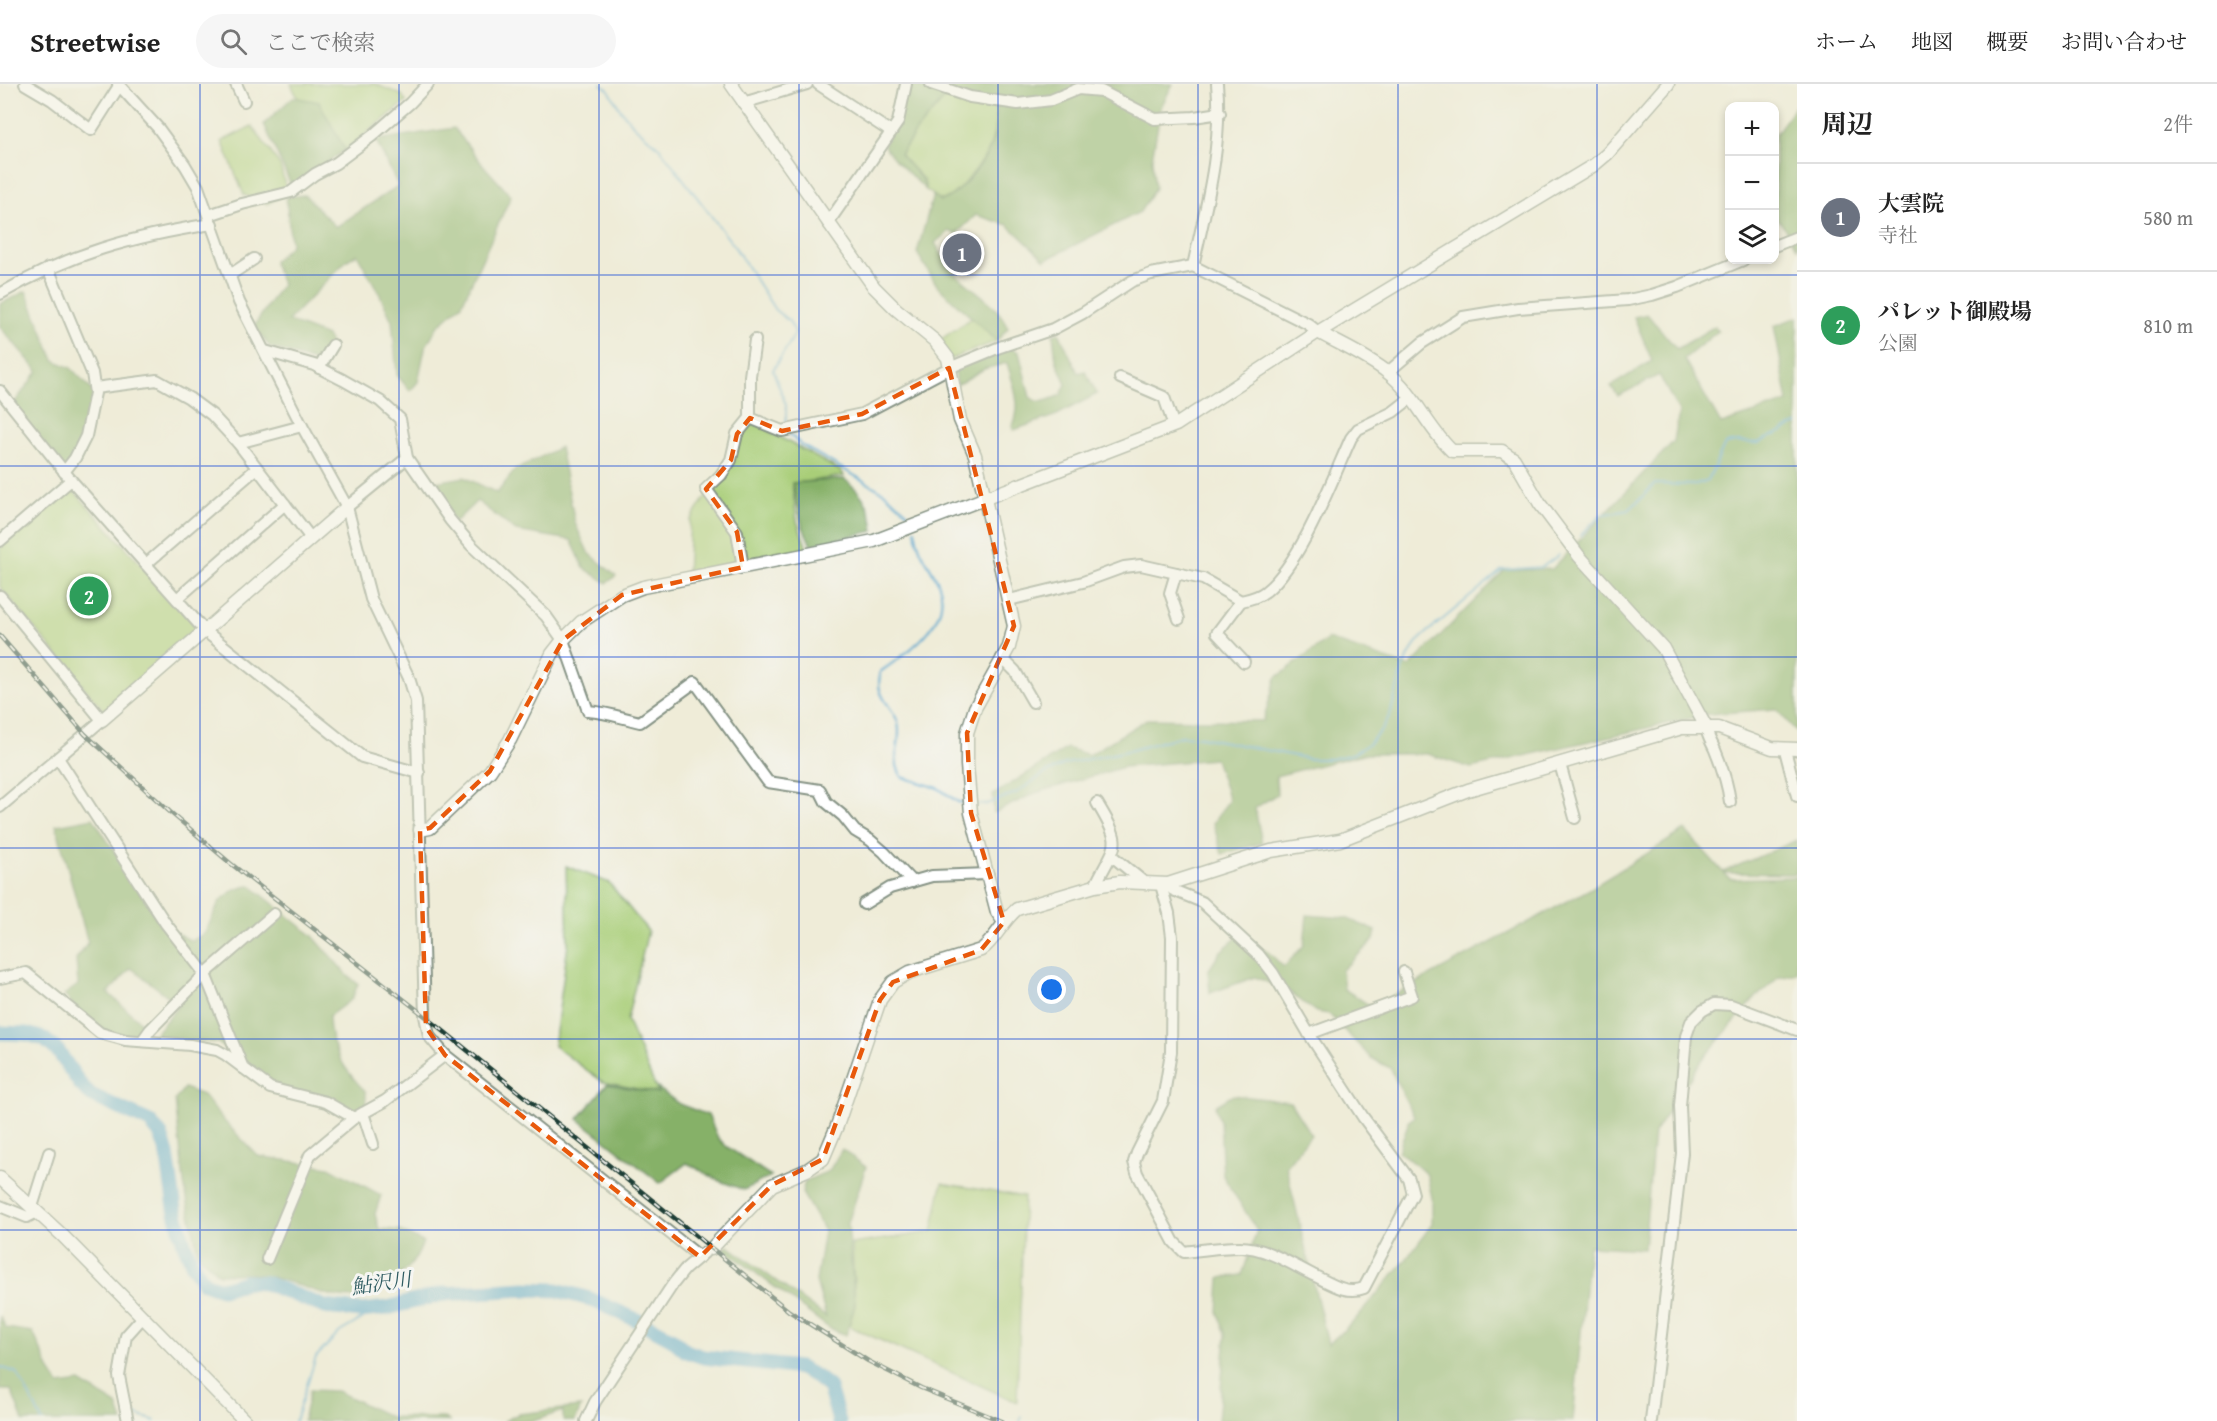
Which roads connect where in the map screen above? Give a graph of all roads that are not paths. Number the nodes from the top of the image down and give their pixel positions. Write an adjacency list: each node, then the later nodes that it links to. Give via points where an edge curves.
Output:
1 (26, 84): 11 (street, via 91,130)
2 (236, 84): 12 (street)
3 (428, 84): 16 (street, via 372,136 291,192 242,204)
4 (731, 84): 13 (street)
5 (807, 84): 13 (street)
6 (818, 84): 15 (street)
7 (906, 84): 15 (street, via 898,122)
8 (931, 84): 14 (street, via 970,97 1018,104 1052,100 1078,89 1101,92 1155,119)
9 (1217, 84): 14 (street)
10 (1668, 84): 26 (street, via 1594,165)
11 (119, 85): 16 (street, via 185,165)
12 (243, 101)
13 (743, 103): 17 (street)
14 (1220, 113): 22 (street, via 1210,192)
15 (891, 132): 17 (street)
16 (210, 219): 23 (street, via 77,256); 24 (street)
17 (828, 223): 31 (street, via 874,287 935,341 948,358)
18 (1797, 237): 19 (street)
19 (1779, 244)
20 (254, 259): 24 (street)
21 (1733, 264): 32 (street, via 1677,287 1628,300 1518,308 1463,317 1422,343)
22 (1193, 266): 26 (street, via 1308,324); 31 (street, via 1132,281 1053,329)
23 (48, 268): 25 (street); 34 (street, via 92,373)
24 (230, 275): 29 (street)
25 (0, 294)
26 (1318, 333): 32 (street); 39 (street)
27 (754, 340): 37 (street)
28 (333, 345): 30 (street)
29 (265, 351): 30 (street); 38 (street)
30 (319, 368): 41 (street, via 380,401 400,419)
31 (949, 368): 37 (street, via 862,414 782,431); 44 (street, via 960,420 975,454)
32 (1388, 372): 36 (street)
33 (1120, 378): 39 (street, via 1164,397)
34 (94, 388): 40 (street, via 157,380 212,415); 43 (street, via 86,436)
35 (0, 391): 43 (street)
36 (1410, 398): 55 (street, via 1393,412 1358,429 1288,569 1264,592); 63 (street, via 1452,451 1503,451 1514,459 1540,504 1579,556 1663,648)
37 (750, 418): 50 (street, via 737,434 731,460 722,475 706,489 737,532)
38 (302, 426): 40 (street); 46 (street)
39 (1174, 426): 44 (street)
40 (238, 443): 42 (street)
41 (407, 458): 46 (street); 58 (street, via 471,545 546,616)
42 (256, 469): 45 (street); 49 (street)
43 (68, 476): 48 (street); 49 (street)
44 (985, 497): 50 (street, via 874,541); 54 (street)
45 (285, 504): 47 (street); 53 (street)
46 (347, 507): 47 (street); 67 (street, via 371,599 416,701)
47 (310, 537): 57 (street)
48 (0, 541)
49 (146, 564): 53 (street)
50 (742, 567): 58 (street, via 643,587 622,595 581,622)
51 (1176, 573): 54 (street, via 1142,565 1124,567 1083,582); 55 (street, via 1203,579); 56 (street, via 1170,593)
52 (0, 596): 62 (street)
53 (177, 599): 57 (street)
54 (1009, 600): 59 (street, via 1014,626)
55 (1241, 602): 60 (street, via 1217,633)
56 (1179, 619)
57 (205, 631): 62 (street); 67 (street, via 363,757)
58 (563, 640): 73 (street, via 490,771 430,828); 76 (street, via 588,711 640,722 695,682 768,782 820,790 825,802 884,852)
59 (1002, 658): 61 (street, via 1016,671); 75 (street, via 975,708 967,733 971,813)
60 (1244, 662)
61 (1033, 702)
62 (102, 720): 65 (street)
63 (1706, 727): 64 (street, via 1772,748); 66 (street, via 1682,728); 69 (street, via 1728,785)
64 (1791, 749): 68 (street)
65 (58, 758): 71 (street); 84 (street, via 166,924)
66 (1560, 764): 72 (street); 78 (street, via 1458,794 1356,835 1271,850)
67 (419, 773): 73 (street)
68 (1797, 796)
69 (1730, 802)
70 (1097, 803): 74 (street, via 1115,838)
71 (0, 807)
72 (1575, 818)
73 (420, 830): 89 (street, via 426,1027)
74 (1112, 855): 77 (street); 79 (street)
75 (988, 874): 76 (street, via 932,876); 82 (street, via 997,912)
76 (912, 882): 80 (street, via 890,888)
77 (1144, 883): 78 (street); 79 (street)
78 (1164, 884): 87 (street, via 1202,902 1259,955); 87 (street, via 1172,937 1171,1052 1163,1101 1134,1162 1137,1173 1174,1242 1184,1252 1241,1247 1257,1250 1353,1292 1364,1288 1413,1194 1409,1179)
79 (1095, 886): 82 (street, via 1017,909)
80 (864, 904)
81 (274, 914): 84 (street)
82 (1004, 922): 97 (street, via 981,950 910,972 893,982 880,1000 823,1159 772,1185)
83 (1404, 972): 87 (street, via 1412,996)
84 (205, 974): 88 (street); 90 (street)
85 (0, 978): 88 (street, via 26,973 100,1033)
86 (1797, 1030): 104 (street, via 1731,1005 1714,1004 1691,1022 1686,1036 1680,1106 1682,1154)
87 (1309, 1034)
88 (142, 1041): 90 (street, via 217,1050)
89 (445, 1055): 91 (street, via 385,1101); 98 (street)
90 (243, 1070): 91 (street, via 270,1088 326,1102)
91 (358, 1115): 92 (street); 99 (street, via 310,1155)
92 (373, 1144)
93 (49, 1153): 96 (street)
94 (0, 1178): 96 (street)
95 (0, 1206): 96 (street, via 27,1217)
96 (34, 1210): 100 (street)
97 (711, 1249): 98 (street)
98 (700, 1257): 103 (street, via 685,1269 656,1310)
99 (267, 1259)
100 (143, 1317): 101 (street, via 126,1336 119,1376); 102 (street)
101 (128, 1421)
102 (245, 1421)
103 (586, 1421)
104 (1651, 1421)

